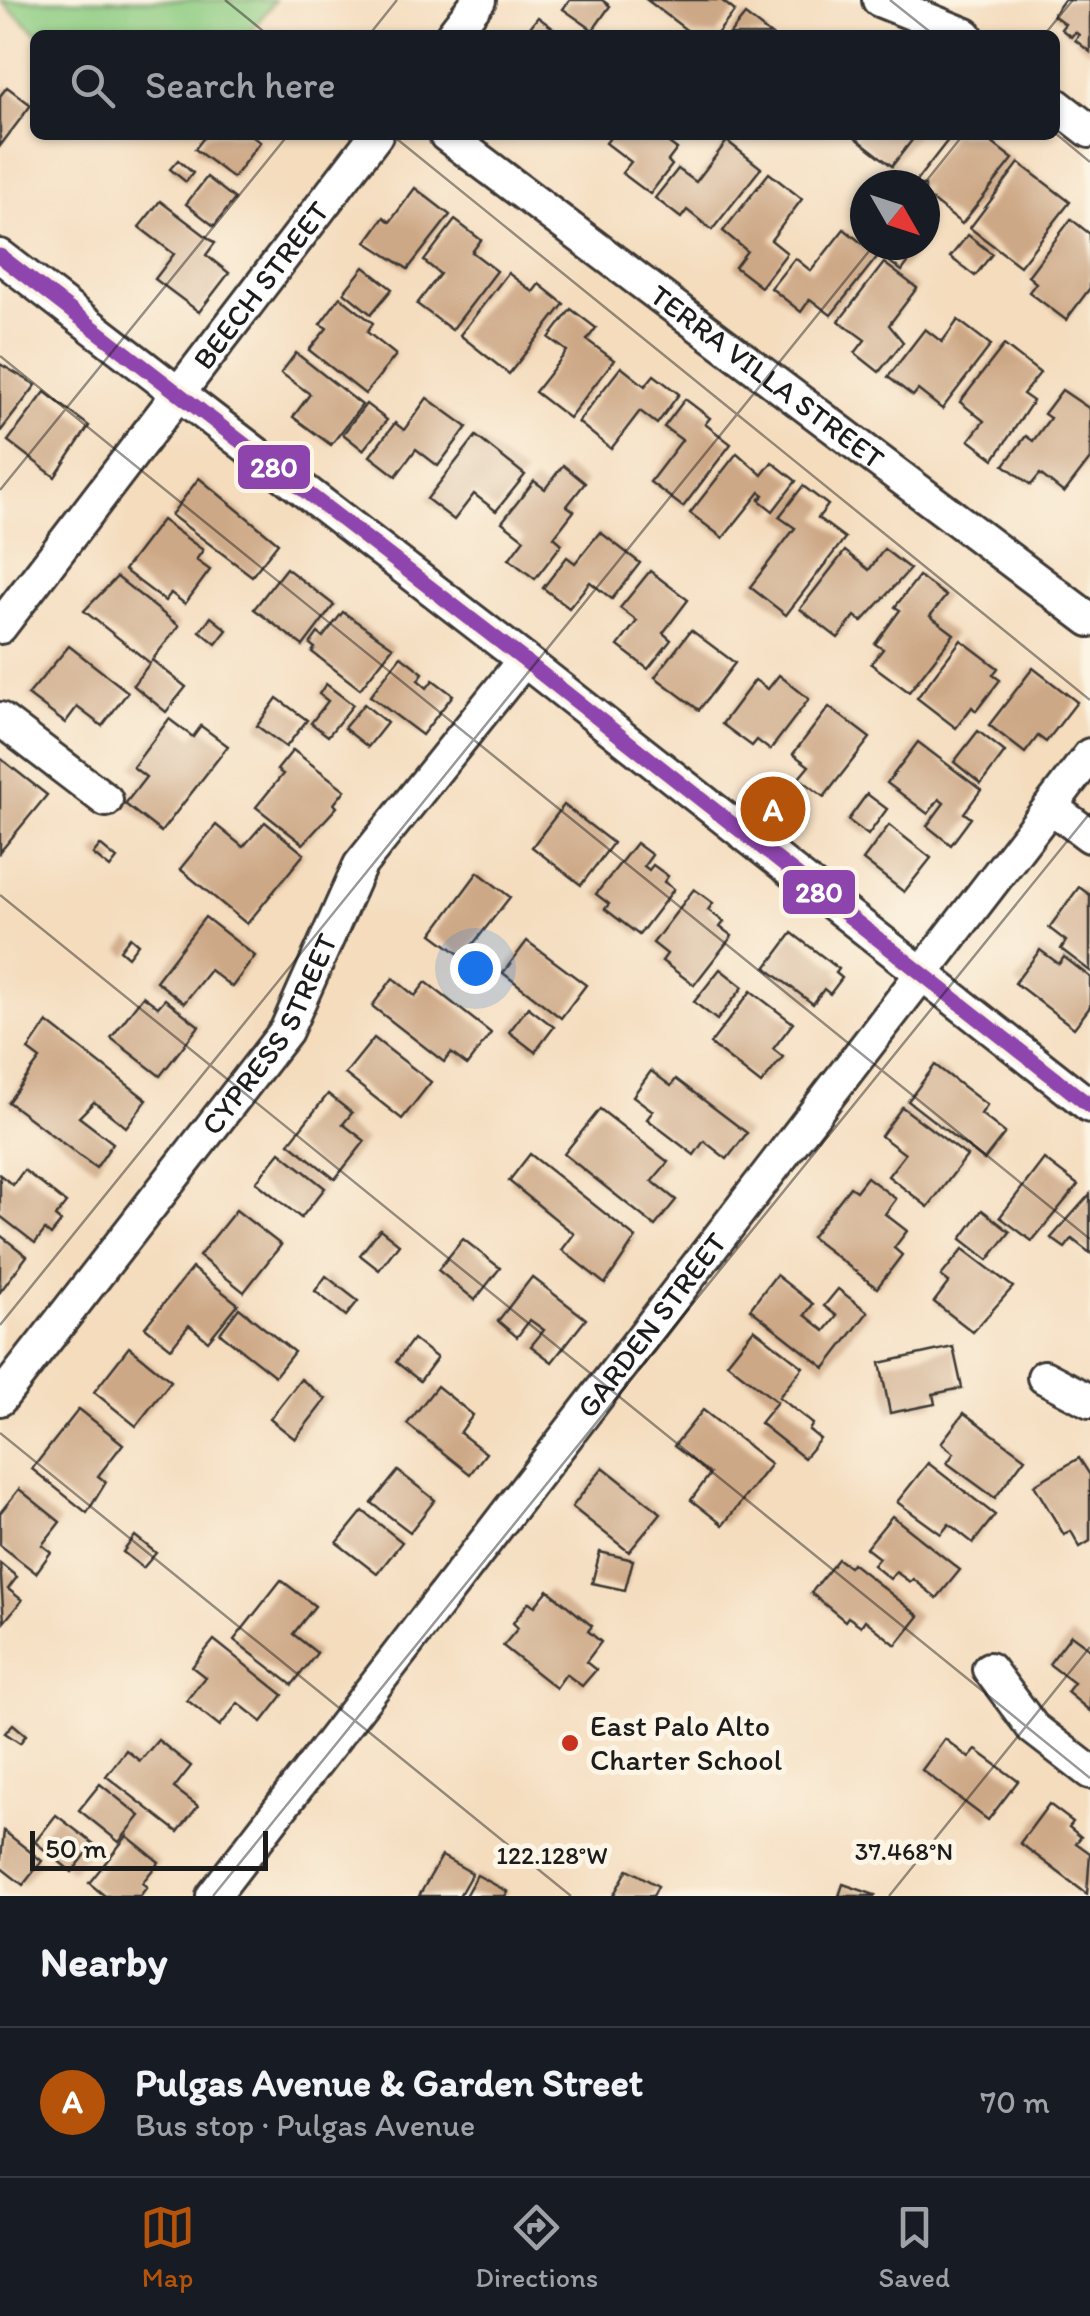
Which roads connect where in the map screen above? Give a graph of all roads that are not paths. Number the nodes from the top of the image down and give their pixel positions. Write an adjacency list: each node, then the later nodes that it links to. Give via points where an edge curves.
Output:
1 (480, 0): 3 (street)
2 (879, 0): 4 (street)
3 (456, 30)
4 (954, 30)
5 (1060, 108): 6 (street)
6 (1090, 130)
7 (372, 140): 10 (street, BEECH STREET)
8 (453, 140): 11 (street, TERRA VILLA STREET)
9 (0, 256): 10 (street)
10 (180, 394): 12 (street, BEECH STREET); 13 (street)
11 (1090, 620)
12 (0, 627)
13 (524, 660): 19 (street); 22 (street, CYPRESS STREET, via 360,864 286,1030)
14 (0, 718): 16 (street)
15 (1090, 755): 17 (street, GARDEN STREET)
16 (106, 800)
17 (1051, 807): 18 (street); 19 (street, GARDEN STREET)
18 (1090, 836)
19 (924, 975): 20 (street); 26 (street, GARDEN STREET)
20 (1090, 1106)
21 (1044, 1377): 23 (street)
22 (0, 1399)
23 (1090, 1402)
24 (989, 1669): 25 (street, via 1033,1728)
25 (1090, 1772)
26 (213, 1896)

